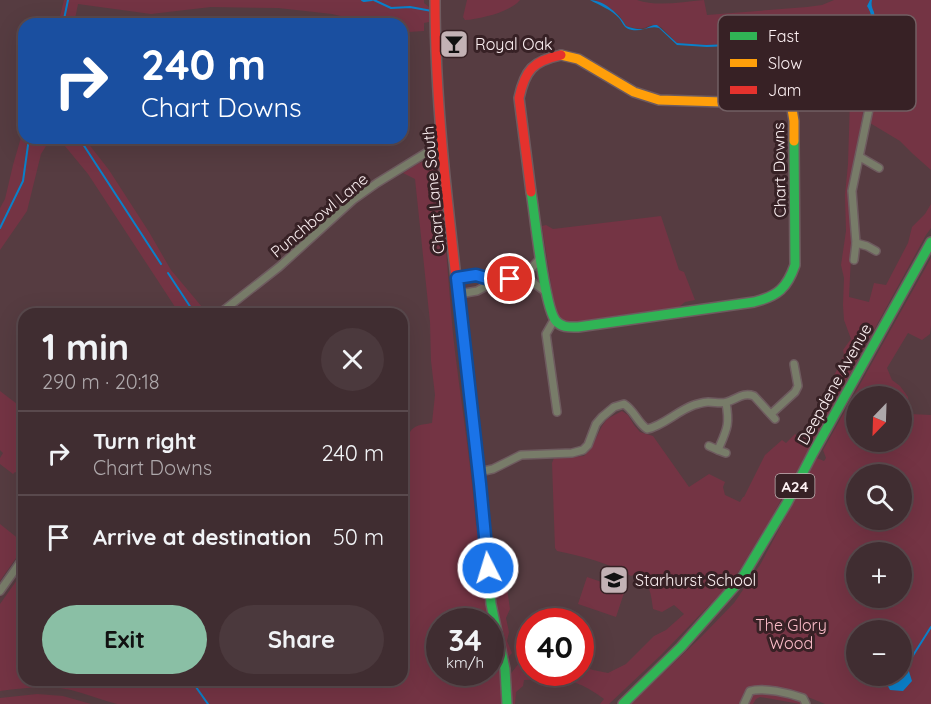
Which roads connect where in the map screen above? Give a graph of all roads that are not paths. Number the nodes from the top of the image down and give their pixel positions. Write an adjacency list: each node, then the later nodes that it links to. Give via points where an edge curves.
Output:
1 (435, 3): 5 (main road, Chart Lane South)
2 (718, 102): 11 (main road, Chart Downs, via 659,100 634,92 579,59 561,55 536,64 527,72 519,98)
3 (792, 111): 19 (main road, Chart Downs, via 795,265 784,288 765,300 578,327 559,325)
4 (868, 111): 6 (street)
5 (442, 146): 14 (main road, Chart Lane South); 18 (street, Punchbowl Lane, via 353,200)
6 (860, 157): 7 (street); 9 (street, via 852,192)
7 (879, 168)
8 (931, 242): 30 (main road, Deepdene Avenue / A24, via 742,578)
9 (856, 243): 10 (street); 12 (street)
10 (876, 251)
11 (540, 256): 13 (street); 16 (main road, Chart Downs)
12 (854, 260)
13 (524, 276): 15 (street); 16 (street)
14 (457, 278): 15 (street, via 476,275); 17 (main road, Chart Lane South)
15 (496, 281): 17 (street, via 477,291)
16 (546, 292): 19 (main road, Chart Downs)
17 (459, 294): 26 (main road, Chart Lane South)
18 (227, 308)
19 (554, 320): 22 (street, via 546,334)
20 (794, 364): 21 (street, via 798,386 773,417 750,394)
21 (726, 403): 24 (street, via 728,427); 26 (street, via 694,405 647,429 624,404 602,417 584,450 521,455)
22 (557, 412)
23 (709, 446): 24 (street)
24 (718, 450): 25 (street)
25 (726, 453)
26 (479, 472): 29 (main road, Chart Lane South, via 491,604 505,669)
27 (18, 566): 28 (street)
28 (0, 591)
29 (507, 704)
30 (623, 704)
31 (744, 704): 32 (street, via 750,691 758,689 795,695)
32 (806, 704)

